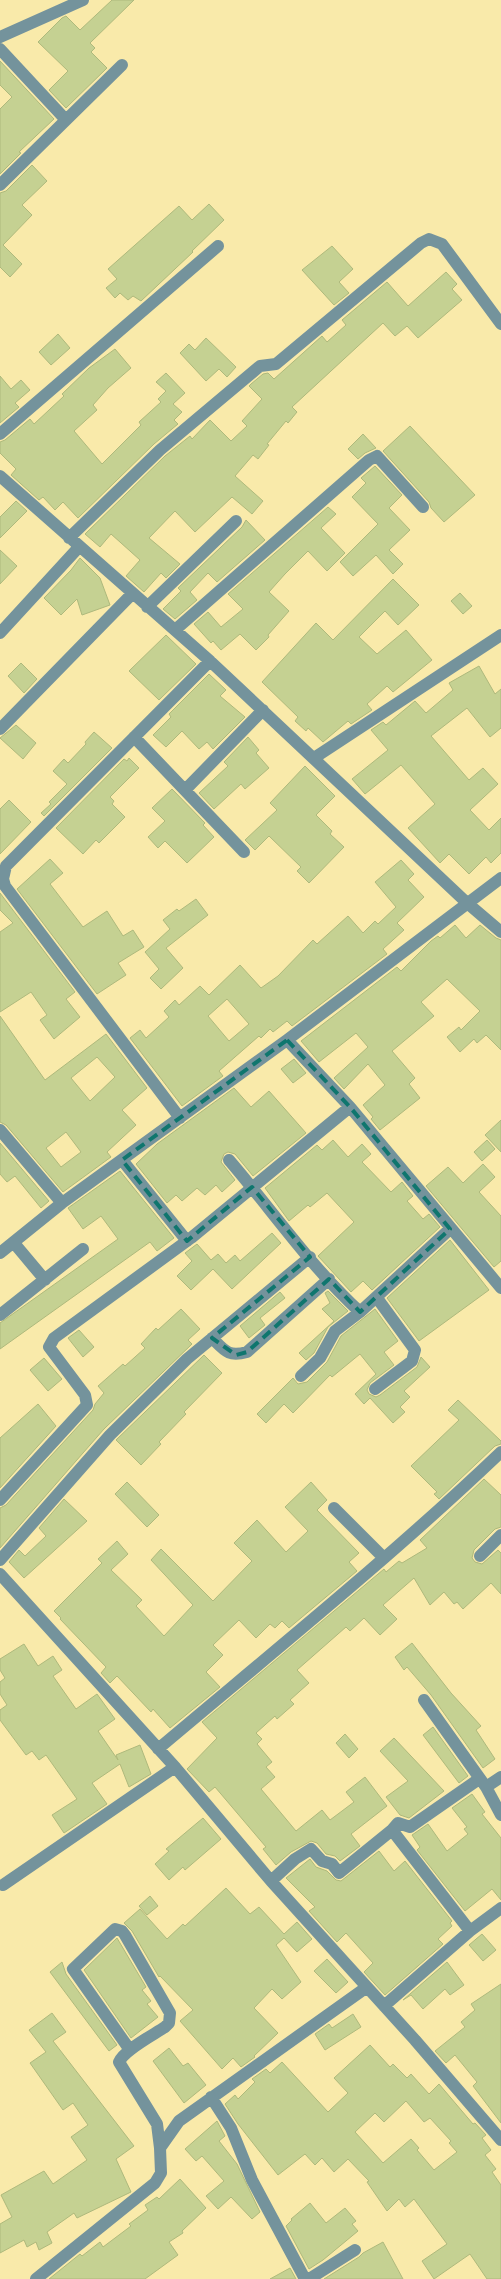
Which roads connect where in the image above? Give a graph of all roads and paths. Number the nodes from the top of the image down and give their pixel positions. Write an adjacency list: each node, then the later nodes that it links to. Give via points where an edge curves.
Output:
1 (83, 0): 2 (street)
2 (0, 37)
3 (0, 50): 5 (street)
4 (122, 65): 5 (street)
5 (66, 120): 6 (street)
6 (0, 185)
7 (218, 246): 9 (street)
8 (501, 324): 13 (street, via 442,244 430,239 421,243 276,364 260,366 167,444)
9 (0, 434)
10 (0, 476): 13 (street)
11 (423, 506): 17 (street, via 377,456 369,460)
12 (236, 521): 16 (street)
13 (69, 538): 14 (street)
14 (80, 547): 15 (street); 18 (street)
15 (132, 594): 16 (street); 22 (street)
16 (147, 607): 17 (street)
17 (175, 630): 20 (street)
18 (0, 633)
19 (501, 635): 24 (street)
20 (210, 661): 21 (street); 23 (street)
21 (263, 710): 24 (street); 25 (street)
22 (0, 729)
23 (134, 737): 25 (street); 32 (street, via 6,866 3,879 5,886)
24 (314, 758): 28 (street)
25 (186, 790): 26 (street)
26 (244, 852)
27 (501, 878): 28 (street)
28 (466, 902): 29 (street); 30 (street)
29 (501, 932)
30 (287, 1040): 31 (street); 32 (street)
31 (350, 1107): 36 (street); 38 (street)
32 (180, 1118): 34 (street)
33 (0, 1130): 37 (street)
34 (122, 1160): 37 (street); 39 (street)
35 (229, 1160): 36 (street)
36 (252, 1187): 39 (street); 43 (street)
37 (62, 1203): 40 (street)
38 (450, 1229): 46 (street); 47 (street)
39 (187, 1241): 54 (street, via 54,1338 49,1347 85,1394 87,1405)
40 (14, 1243): 42 (street); 45 (street)
41 (83, 1249): 45 (street)
42 (0, 1253)
43 (310, 1257): 44 (street); 50 (street)
44 (329, 1279): 48 (street); 50 (street, via 247,1352 230,1354)
45 (45, 1280): 49 (street)
46 (501, 1288)
47 (376, 1298): 48 (street); 52 (street, via 415,1350 412,1360)
48 (360, 1312): 51 (street, via 335,1332 320,1358)
49 (0, 1315)
50 (212, 1338): 59 (street, via 110,1435)
51 (301, 1376)
52 (375, 1389)
53 (501, 1452): 58 (street)
54 (0, 1500)
55 (334, 1508): 58 (street)
56 (501, 1535): 57 (street)
57 (480, 1556)
58 (384, 1558): 62 (street)
59 (0, 1560)
60 (0, 1574): 62 (street)
61 (424, 1700): 65 (street)
62 (158, 1750): 63 (street)
63 (175, 1768): 68 (street); 69 (street)
64 (501, 1777): 65 (street)
65 (483, 1783): 66 (street); 67 (street, via 410,1827 398,1823)
66 (501, 1815)
67 (392, 1830): 68 (street, via 340,1873 311,1849); 71 (street)
68 (272, 1881): 72 (street)
69 (3, 1885)
70 (501, 1908): 71 (street)
71 (470, 1931): 73 (street)
72 (367, 1987): 73 (street); 75 (street)
73 (384, 2006): 78 (street)
74 (130, 2050): 74 (street, via 73,1969 115,1929 125,1935 170,2013 165,2027); 77 (street, via 120,2060 120,2066)
75 (211, 2097): 76 (street); 82 (street, via 231,2128 252,2180)
76 (179, 2121): 77 (street); 79 (street)
77 (157, 2124): 79 (street)
78 (501, 2140)
79 (160, 2148): 81 (street, via 161,2173 155,2183)
80 (355, 2250): 83 (street)
81 (36, 2279)
82 (305, 2279)
83 (309, 2279)

